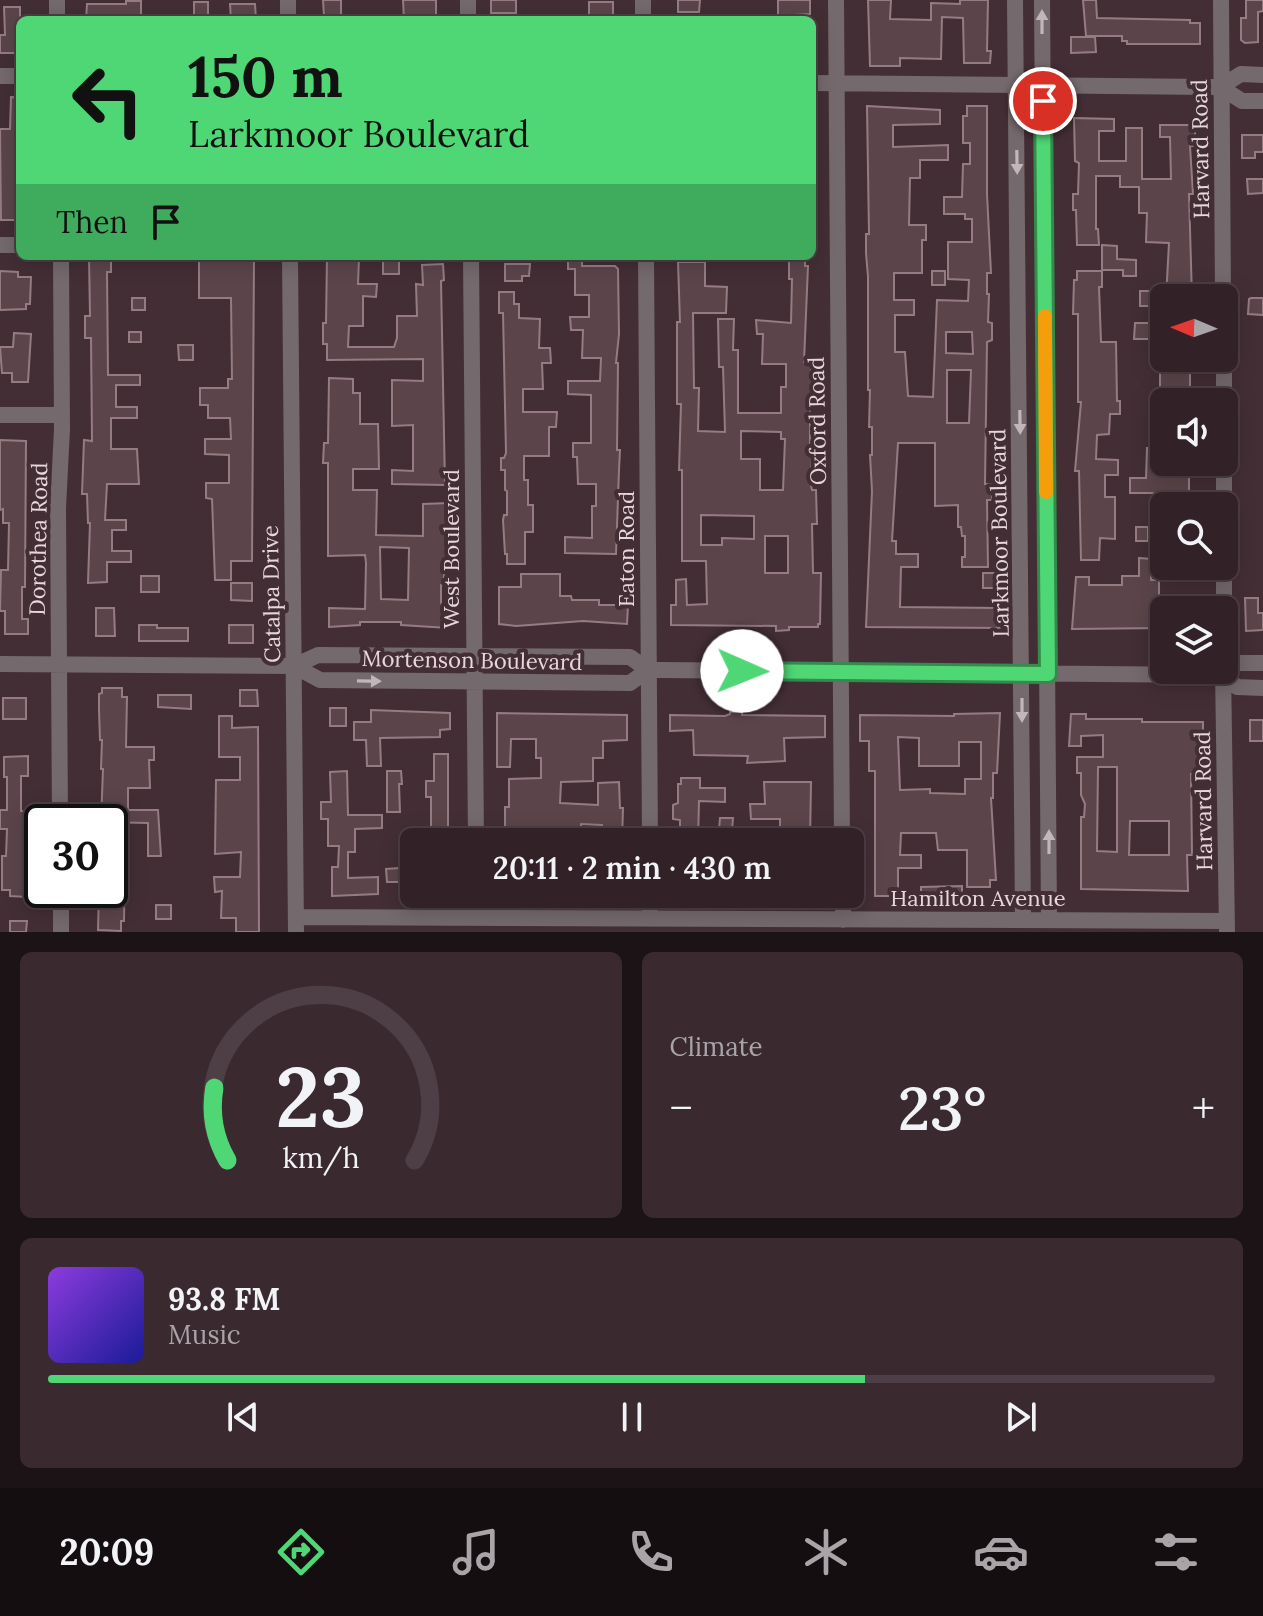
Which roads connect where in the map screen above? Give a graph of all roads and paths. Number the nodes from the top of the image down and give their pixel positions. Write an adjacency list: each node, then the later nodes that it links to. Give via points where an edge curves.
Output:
1 (836, 0): 7 (street, Oxford Road)
2 (1015, 0): 8 (street, Larkmoor Boulevard)
3 (1042, 0): 9 (street, one-way to 3)
4 (1221, 0): 10 (street, Harvard Road)
5 (1263, 75): 10 (street, via 1241,74)
6 (816, 83): 7 (street)
7 (837, 84): 8 (street); 30 (street, Oxford Road)
8 (1016, 86): 9 (street); 18 (street, Larkmoor Boulevard, one-way to 18)
9 (1043, 86): 10 (street); 19 (street)
10 (1220, 87): 11 (street, via 1242,101); 16 (street, Harvard Road)
11 (1263, 101)
12 (61, 260): 21 (street, Dorothea Road)
13 (290, 260): 28 (street, Catalpa Drive)
14 (471, 260): 23 (street, West Boulevard)
15 (646, 260): 29 (street, Eaton Road)
16 (1223, 284)
17 (1224, 372): 22 (street)
18 (1019, 386): 19 (street); 32 (street, Larkmoor Boulevard, one-way to 32)
19 (1045, 386): 33 (street)
20 (0, 415): 21 (street)
21 (62, 415): 27 (street, Dorothea Road)
22 (1224, 596)
23 (474, 656): 28 (street, Mortenson Boulevard, via 318,655); 29 (street, Mortenson Boulevard, via 630,657); 34 (street, West Boulevard)
24 (1238, 663): 25 (street, Mortenson Boulevard)
25 (1263, 663)
26 (0, 664): 27 (street, Mortenson Boulevard)
27 (59, 665): 28 (street, Mortenson Boulevard); 38 (street, Dorothea Road)
28 (294, 666): 34 (street, Mortenson Boulevard, one-way to 34, via 320,680); 51 (street, Catalpa Drive)
29 (648, 670): 30 (street, Mortenson Boulevard); 34 (street, Mortenson Boulevard, via 630,683); 40 (street, Eaton Road)
30 (841, 672): 32 (street, Mortenson Boulevard); 41 (street, Oxford Road)
31 (1150, 673): 33 (street, Mortenson Boulevard)
32 (1022, 674): 33 (street, Mortenson Boulevard); 49 (street, Larkmoor Boulevard, one-way to 49)
33 (1048, 674): 50 (street, one-way to 33)
34 (474, 682): 39 (street, West Boulevard)
35 (1223, 684): 54 (street, Harvard Road)
36 (1234, 684): 37 (street, Mortenson Boulevard)
37 (1263, 688)
38 (60, 804)
39 (476, 828)
40 (650, 828)
41 (842, 828)
42 (61, 908): 55 (street)
43 (476, 908): 46 (street)
44 (650, 908): 47 (street)
45 (843, 908): 48 (street)
46 (476, 918): 51 (street, Hamilton Avenue); 52 (street, Hamilton Avenue)
47 (650, 919): 48 (street, Hamilton Avenue); 52 (street, Hamilton Avenue)
48 (843, 920): 53 (street, Hamilton Avenue)
49 (1023, 920): 50 (street, Hamilton Avenue); 53 (street, Hamilton Avenue)
50 (1049, 920): 54 (street, Hamilton Avenue)
51 (296, 925)
52 (583, 926)
53 (865, 926)
54 (1227, 926)
55 (61, 932)

